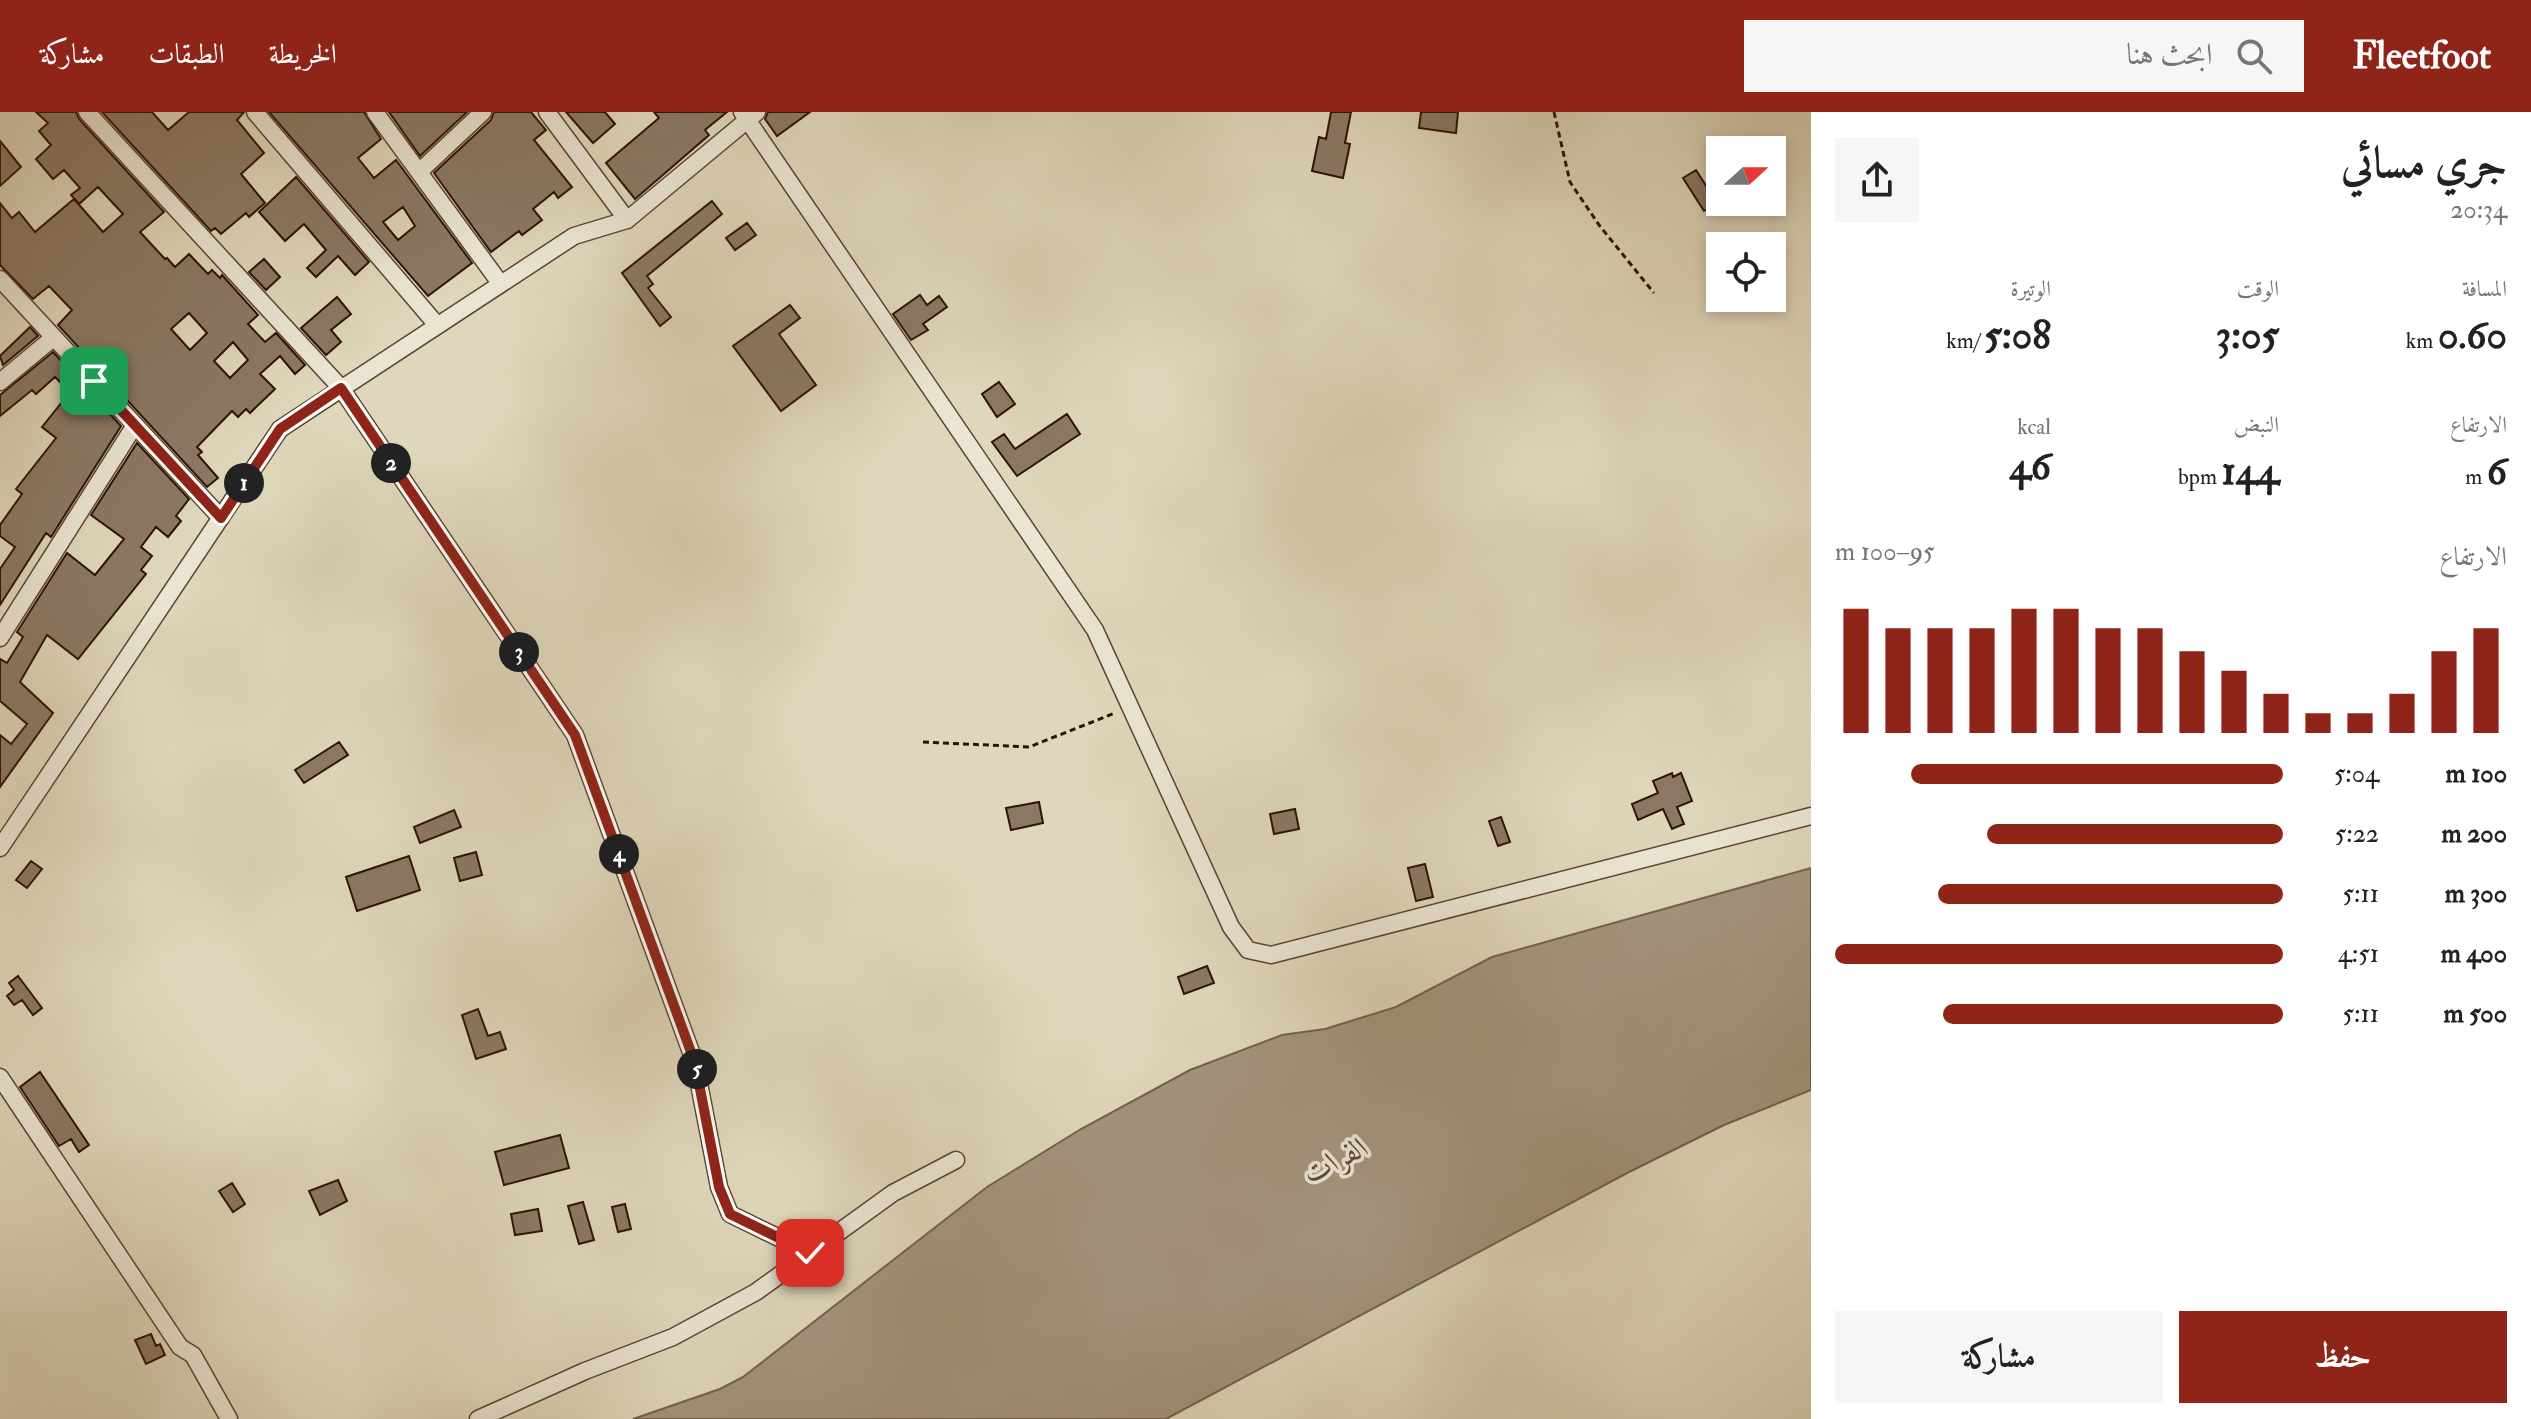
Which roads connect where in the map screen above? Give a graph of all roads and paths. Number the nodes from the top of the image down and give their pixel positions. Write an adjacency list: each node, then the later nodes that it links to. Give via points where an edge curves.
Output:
1 (87, 112): 16 (street)
2 (255, 112): 13 (street)
3 (375, 112): 8 (street)
4 (483, 112): 8 (street)
5 (547, 112): 9 (street)
6 (1554, 112): 12 (path, via 1570,182)
7 (749, 115): 9 (street); 20 (street, via 1095,630)
8 (420, 171): 11 (street)
9 (627, 220): 11 (street, via 574,236)
10 (0, 279): 14 (street)
11 (500, 283): 13 (street)
12 (1654, 293)
13 (437, 325): 16 (street)
14 (53, 338): 15 (street); 17 (street)
15 (0, 382)
16 (341, 388): 18 (street, via 280,429); 26 (street, via 575,735 695,1063 719,1187 730,1214)
17 (135, 425): 18 (street); 19 (street)
18 (221, 518): 23 (street)
19 (0, 638)
20 (1130, 707): 21 (path, via 1029,747); 22 (street, via 1231,927 1248,950 1271,955)
21 (923, 742)
22 (1811, 816)
23 (0, 848)
24 (0, 1077): 27 (street, via 180,1347 193,1355)
25 (956, 1160): 26 (street, via 893,1193)
26 (810, 1253): 28 (street, via 756,1292 673,1337)
27 (229, 1419)
28 (478, 1419)

